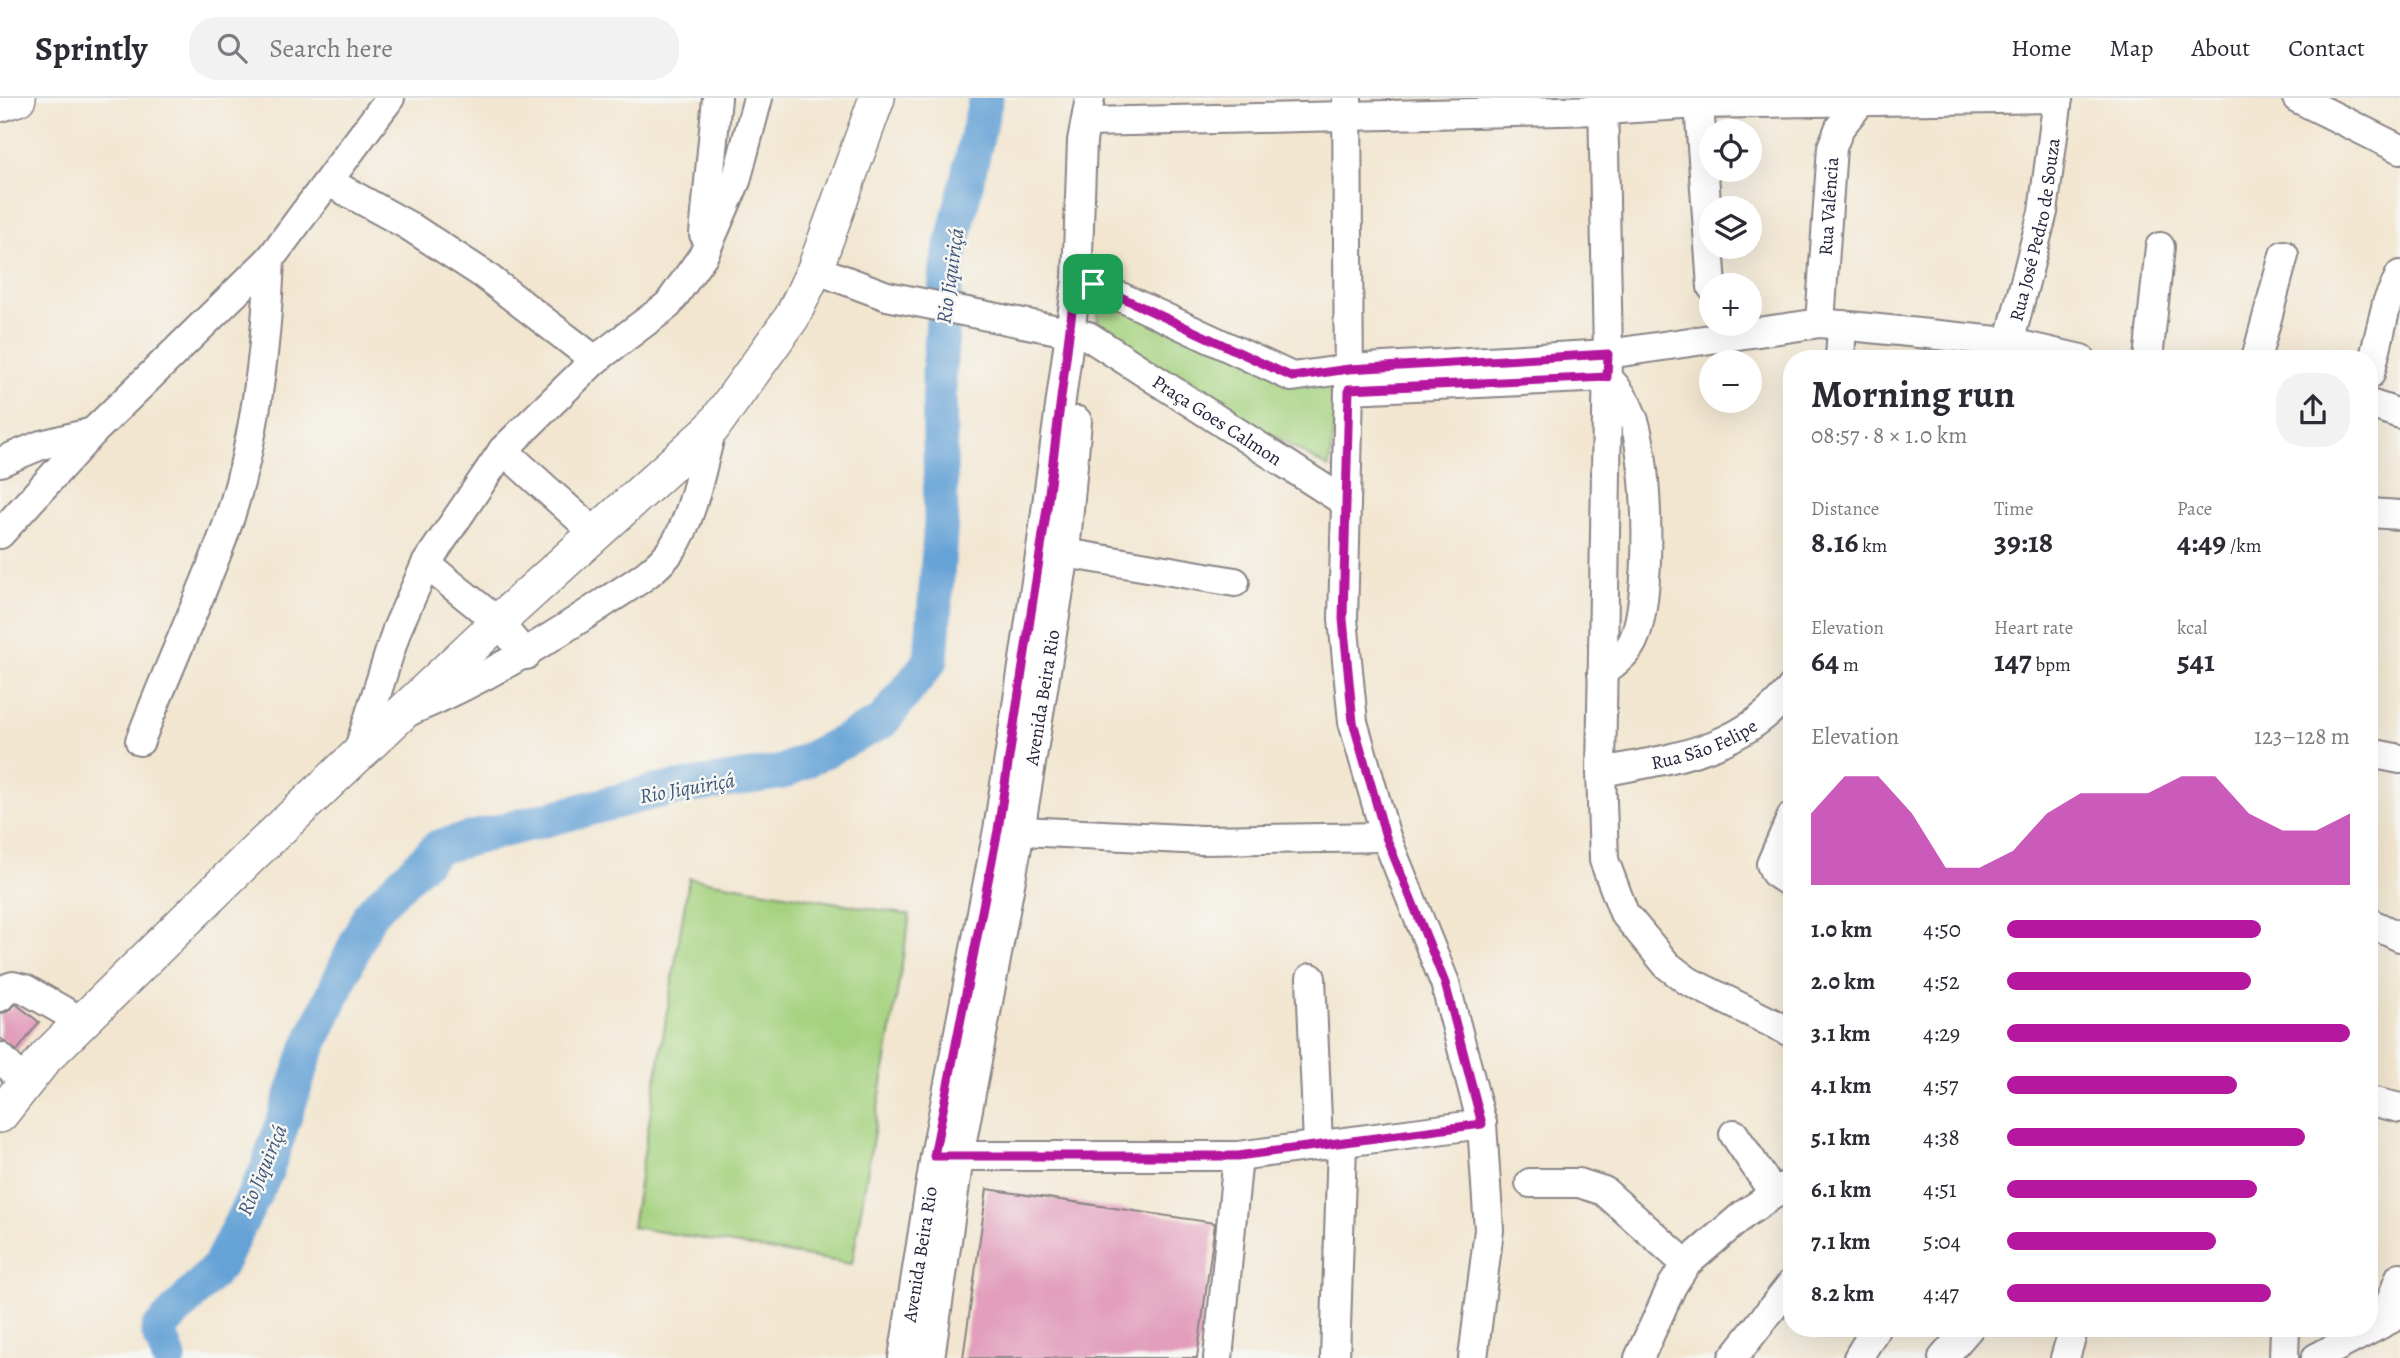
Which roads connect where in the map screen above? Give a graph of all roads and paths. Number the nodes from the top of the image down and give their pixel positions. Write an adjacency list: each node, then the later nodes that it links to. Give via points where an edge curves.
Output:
1 (18, 98): 9 (main road)
2 (390, 98): 15 (street)
3 (717, 98): 17 (street)
4 (758, 98): 17 (street, via 736,181)
5 (877, 98): 20 (main road)
6 (2058, 98): 8 (street); 29 (street, Rua José Pedro de Souza, via 2043,212)
7 (2297, 98): 14 (street)
8 (1863, 100): 11 (street); 24 (street, Rua Valência, via 1840,127 1828,173)
9 (0, 104)
10 (1603, 104): 11 (street); 12 (street); 34 (street)
11 (1699, 104): 21 (street)
12 (1347, 108): 13 (street); 35 (street)
13 (1089, 110): 23 (street, Avenida Beira Rio, via 1082,141)
14 (2400, 149)
15 (329, 182): 19 (street); 33 (street, via 483,274)
16 (2160, 247): 30 (street)
17 (704, 254): 33 (street, via 668,305)
18 (2284, 255): 31 (street)
19 (270, 259): 39 (street); 55 (street, via 267,326 243,464 223,536)
20 (815, 269): 26 (street, via 887,296); 38 (main road, via 792,317)
21 (1711, 273)
22 (2400, 275): 32 (street, via 2387,303)
23 (1084, 282): 26 (street, Avenida Beira Rio); 35 (street, via 1292,377)
24 (1831, 324): 25 (street); 28 (street, Rua Valência); 29 (street)
25 (1762, 328)
26 (1079, 334): 42 (street, Praça Goes Calmon); 47 (street, Avenida Beira Rio)
27 (1700, 336): 34 (street)
28 (1838, 350)
29 (2006, 350)
30 (2149, 350)
31 (2258, 350)
32 (2376, 350)
33 (595, 360): 40 (street)
34 (1608, 366): 35 (street); 52 (street); 52 (street, via 1634,419 1647,541 1645,589 1632,642)
35 (1349, 379): 42 (street)
36 (2378, 407): 37 (street)
37 (2400, 414)
38 (712, 428): 46 (main road); 51 (street, via 672,549 646,575)
39 (93, 432): 41 (street, via 41,445); 45 (street)
40 (503, 450): 46 (street); 48 (street)
41 (0, 462)
42 (1345, 502): 62 (street, via 1343,619 1353,722)
43 (2378, 514): 44 (street)
44 (2400, 515)
45 (0, 534)
46 (596, 534): 50 (main road)
47 (1053, 551): 49 (street); 60 (street, Avenida Beira Rio)
48 (426, 564): 50 (street); 57 (street, via 397,629)
49 (1235, 582)
50 (498, 622): 51 (street); 54 (main road)
51 (526, 654): 54 (street)
52 (1602, 673): 59 (street)
53 (1783, 699): 59 (street, Rua São Felipe, via 1752,727 1694,754)
54 (401, 715): 57 (main road)
55 (140, 741)
56 (2378, 755): 58 (street)
57 (356, 758): 68 (main road)
58 (2400, 759)
59 (1601, 772): 69 (street, via 1604,860 1637,932 1688,981)
60 (1009, 830): 62 (street, via 1203,840); 79 (street, Avenida Beira Rio)
61 (1783, 836): 63 (street, via 1771,863 1774,873)
62 (1386, 837): 75 (street, via 1445,983)
63 (1783, 878)
64 (2378, 927): 65 (street)
65 (2400, 937)
66 (1311, 978): 77 (street)
67 (0, 997): 68 (street, via 7,988 19,986)
68 (81, 1021): 71 (main road)
69 (1783, 1028)
70 (0, 1056): 71 (street)
71 (25, 1083): 74 (main road)
72 (2378, 1103): 73 (street)
73 (2400, 1108)
74 (0, 1115)
75 (1482, 1124): 77 (street); 95 (street, via 1489,1230)
76 (1734, 1134): 81 (street)
77 (1330, 1144): 78 (street); 94 (street)
78 (1238, 1156): 79 (street); 93 (street)
79 (947, 1157): 91 (street, Avenida Beira Rio); 92 (street, Avenida Beira Rio)
80 (1530, 1182): 82 (street, via 1580,1183 1604,1192)
81 (1783, 1188): 82 (street)
82 (1686, 1264): 96 (street)
83 (2400, 1277): 85 (street)
84 (1783, 1294): 97 (street)
85 (2392, 1317)
86 (1871, 1337): 98 (street)
87 (1961, 1337): 99 (street)
88 (2071, 1337): 100 (street)
89 (2285, 1337): 101 (street)
90 (2355, 1337): 102 (street)
91 (903, 1358)
92 (930, 1358)
93 (1218, 1358)
94 (1335, 1358)
95 (1473, 1358)
96 (1639, 1358)
97 (1733, 1358)
98 (1858, 1358)
99 (1943, 1358)
100 (2065, 1358)
101 (2284, 1358)
102 (2316, 1358)

